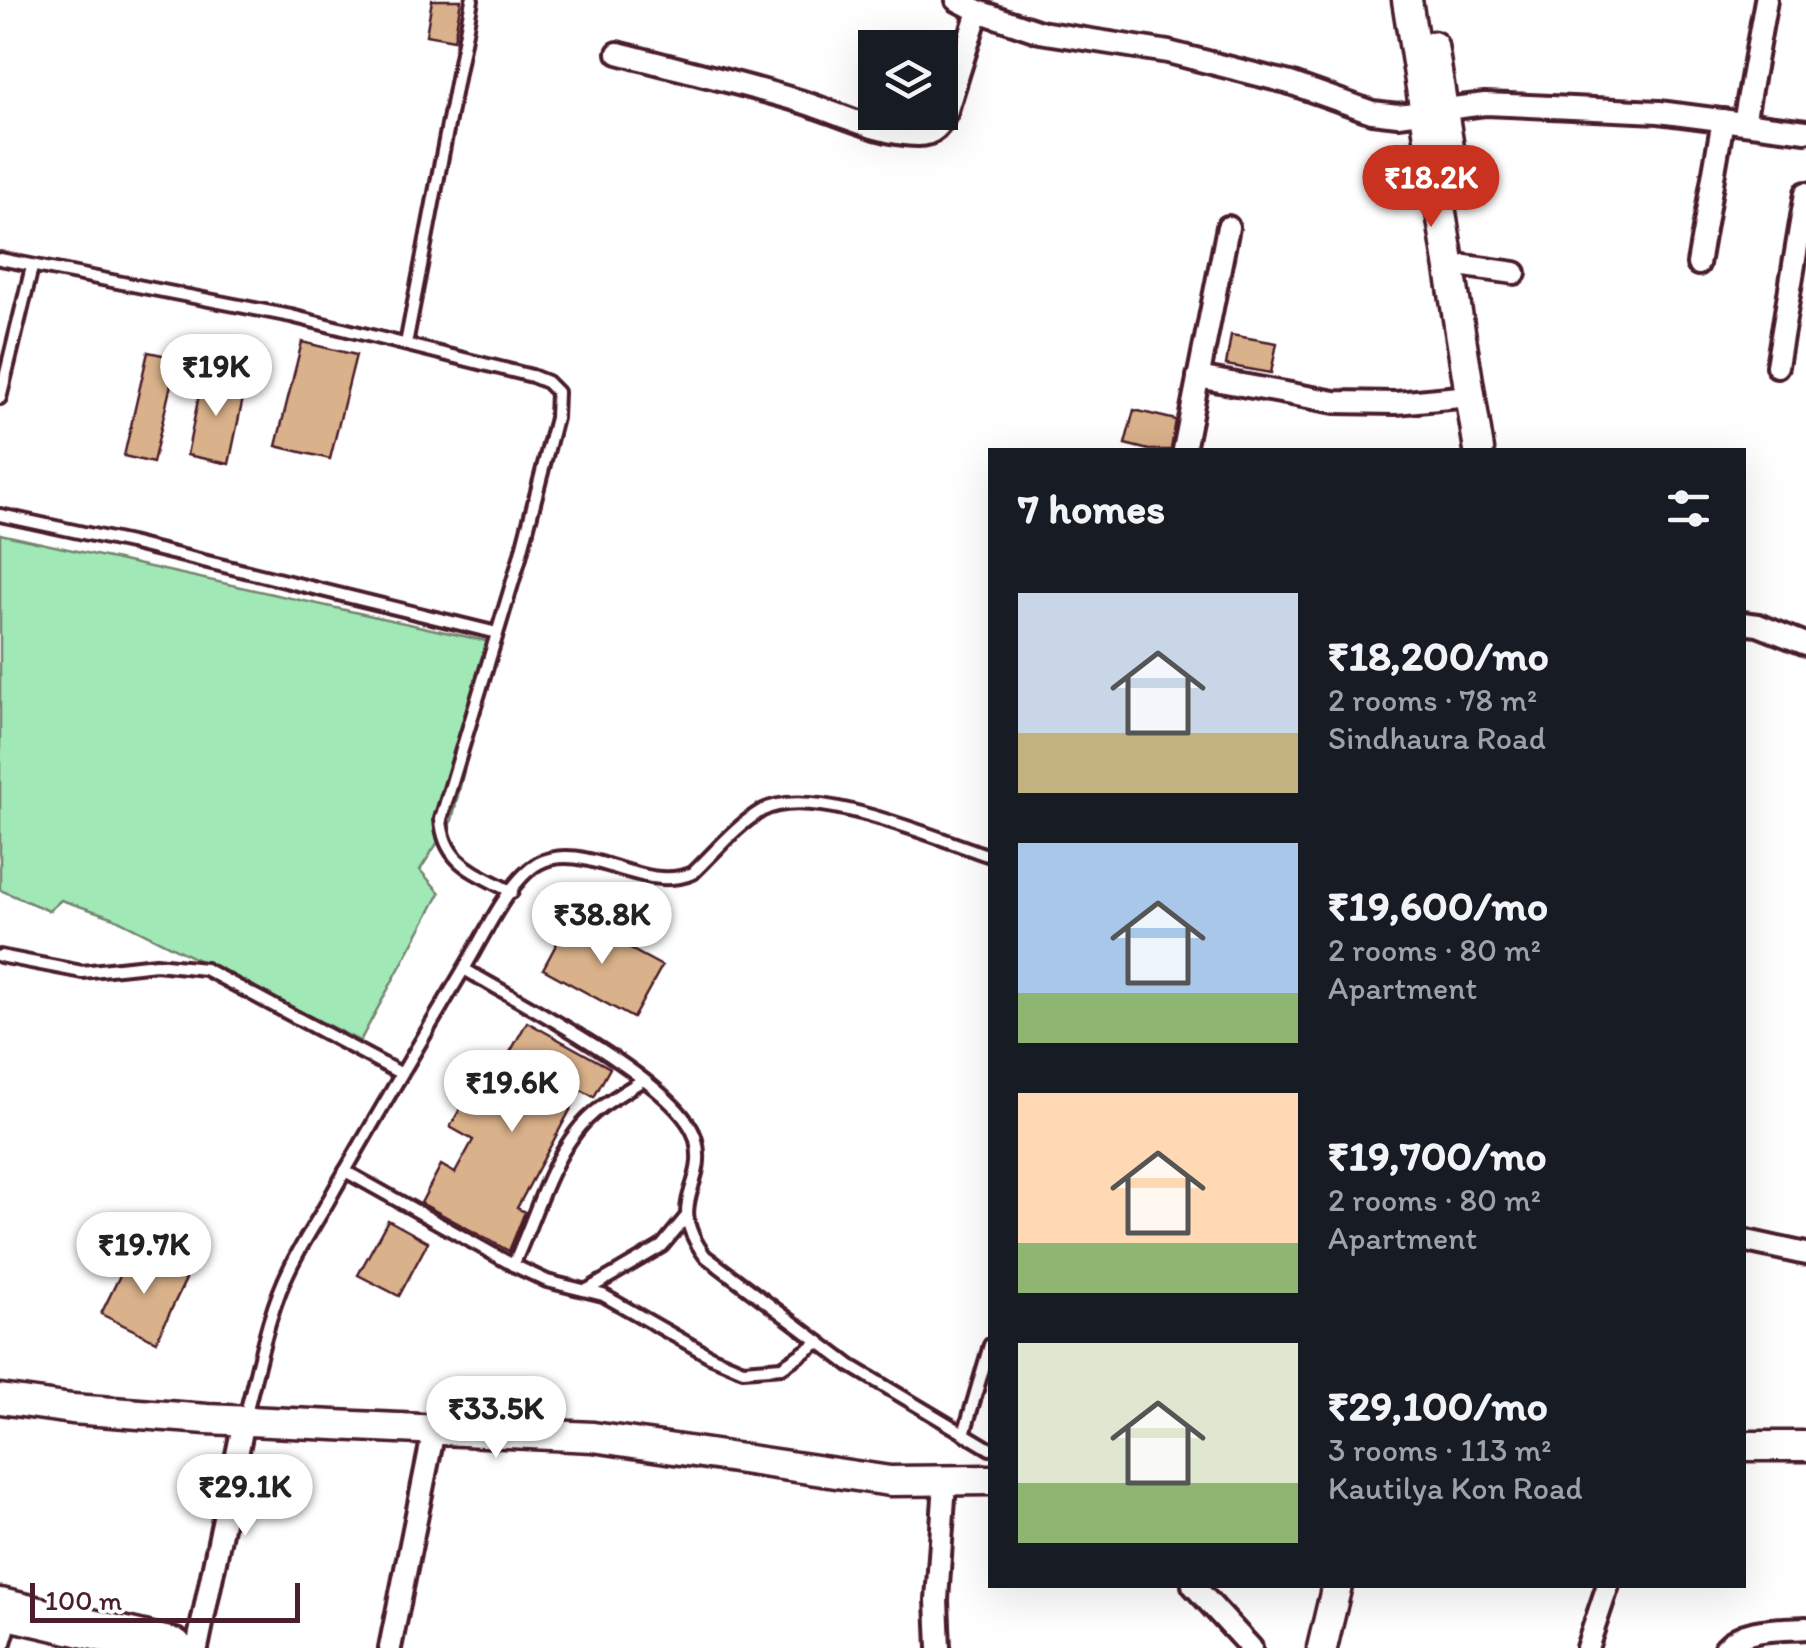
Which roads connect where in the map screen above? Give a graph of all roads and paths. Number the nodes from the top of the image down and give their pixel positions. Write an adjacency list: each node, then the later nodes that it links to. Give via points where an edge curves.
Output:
1 (472, 0): 18 (lane)
2 (957, 0): 6 (street)
3 (1407, 0): 8 (street)
4 (1424, 0): 8 (street)
5 (1766, 0): 9 (street)
6 (978, 11): 7 (street, via 946,113 939,127 917,135); 8 (street, via 1040,32 1220,65 1372,112)
7 (618, 53)
8 (1435, 111): 9 (street, via 1485,104); 16 (street); 21 (street)
9 (1734, 122): 10 (street); 14 (street)
10 (1806, 131)
11 (1806, 193): 19 (street)
12 (1228, 226): 20 (street)
13 (0, 259): 15 (lane)
14 (1698, 264)
15 (32, 266): 18 (lane); 22 (lane)
16 (1465, 266): 17 (street); 25 (street)
17 (1515, 273)
18 (406, 344): 28 (lane, via 532,376 557,392 556,418)
19 (1777, 366)
20 (1198, 377): 21 (street, via 1359,404); 23 (street)
21 (1470, 396): 24 (street)
22 (0, 398)
23 (1184, 448)
24 (1480, 448)
25 (1495, 448)
26 (0, 515): 28 (lane)
27 (1746, 624): 29 (street)
28 (497, 633): 31 (lane, via 441,819 445,847 458,861)
29 (1806, 644)
30 (988, 855): 31 (lane, via 846,810 786,802 762,810 680,879 561,858 541,862)
31 (512, 892): 33 (lane)
32 (0, 956): 34 (lane, via 82,972 156,964 204,969)
33 (464, 969): 34 (lane); 35 (lane)
34 (400, 1073): 36 (lane)
35 (643, 1080): 37 (lane, via 674,1104 697,1144); 40 (lane, via 576,1132 545,1184)
36 (345, 1170): 40 (lane); 45 (lane, via 289,1268)
37 (686, 1218): 41 (lane, via 662,1246); 42 (lane, via 706,1256)
38 (1746, 1241): 39 (street)
39 (1806, 1254)
40 (514, 1265): 41 (lane)
41 (587, 1290): 42 (lane, via 743,1370 782,1367)
42 (819, 1342): 47 (lane)
43 (988, 1351): 47 (lane)
44 (0, 1399): 45 (street)
45 (244, 1421): 46 (street); 60 (street)
46 (434, 1430): 52 (street, via 593,1437 850,1476); 61 (street)
47 (964, 1434): 50 (lane)
48 (1746, 1446): 49 (street)
49 (1806, 1446)
50 (988, 1449)
51 (988, 1480): 52 (street)
52 (945, 1483): 62 (street)
53 (1196, 1588): 63 (street)
54 (1336, 1588): 64 (street)
55 (1607, 1588): 65 (street)
56 (1, 1626): 58 (highway); 59 (highway)
57 (1806, 1628): 66 (street, via 1750,1633)
58 (95, 1648)
59 (174, 1648)
60 (197, 1648)
61 (390, 1648)
62 (940, 1648)
63 (1251, 1648)
64 (1322, 1648)
65 (1586, 1648)
66 (1725, 1648)

